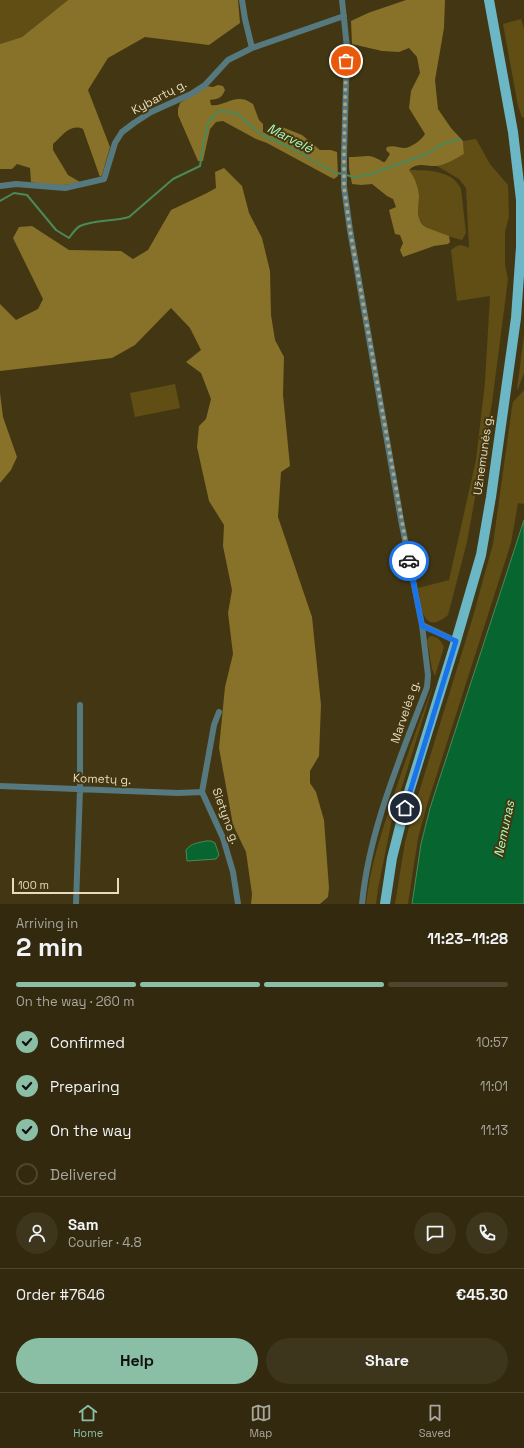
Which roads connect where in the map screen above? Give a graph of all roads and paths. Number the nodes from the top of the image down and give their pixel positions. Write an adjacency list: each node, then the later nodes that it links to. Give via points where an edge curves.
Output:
1 (242, 0): 5 (street)
2 (342, 0): 4 (street, Marvelės g.)
3 (489, 0): 8 (main road, Užnemunės g., via 516,153 521,200 521,247 516,318 491,497 481,555)
4 (344, 16): 5 (street, Kybartų g.); 7 (street, Marvelės g., via 347,48 344,180 350,230)
5 (252, 48): 6 (street, Kybartų g., via 228,60 205,84 190,94 151,112 122,132 115,143 104,179 65,188 16,184)
6 (0, 186)
7 (422, 626): 8 (street); 16 (street, Marvelės g., via 427,687 389,789 368,865)
8 (456, 641): 17 (main road, Užnemunės g., via 408,795 392,858)
9 (80, 704): 12 (street)
10 (220, 712): 13 (street, Sietyno g., via 214,725)
11 (0, 786): 12 (street, Kometų g.)
12 (80, 789): 13 (street, Kometų g.); 14 (street)
13 (202, 792): 15 (street, Sietyno g., via 223,838 233,872)
14 (76, 904)
15 (238, 904)
16 (362, 904)
17 (385, 904)

